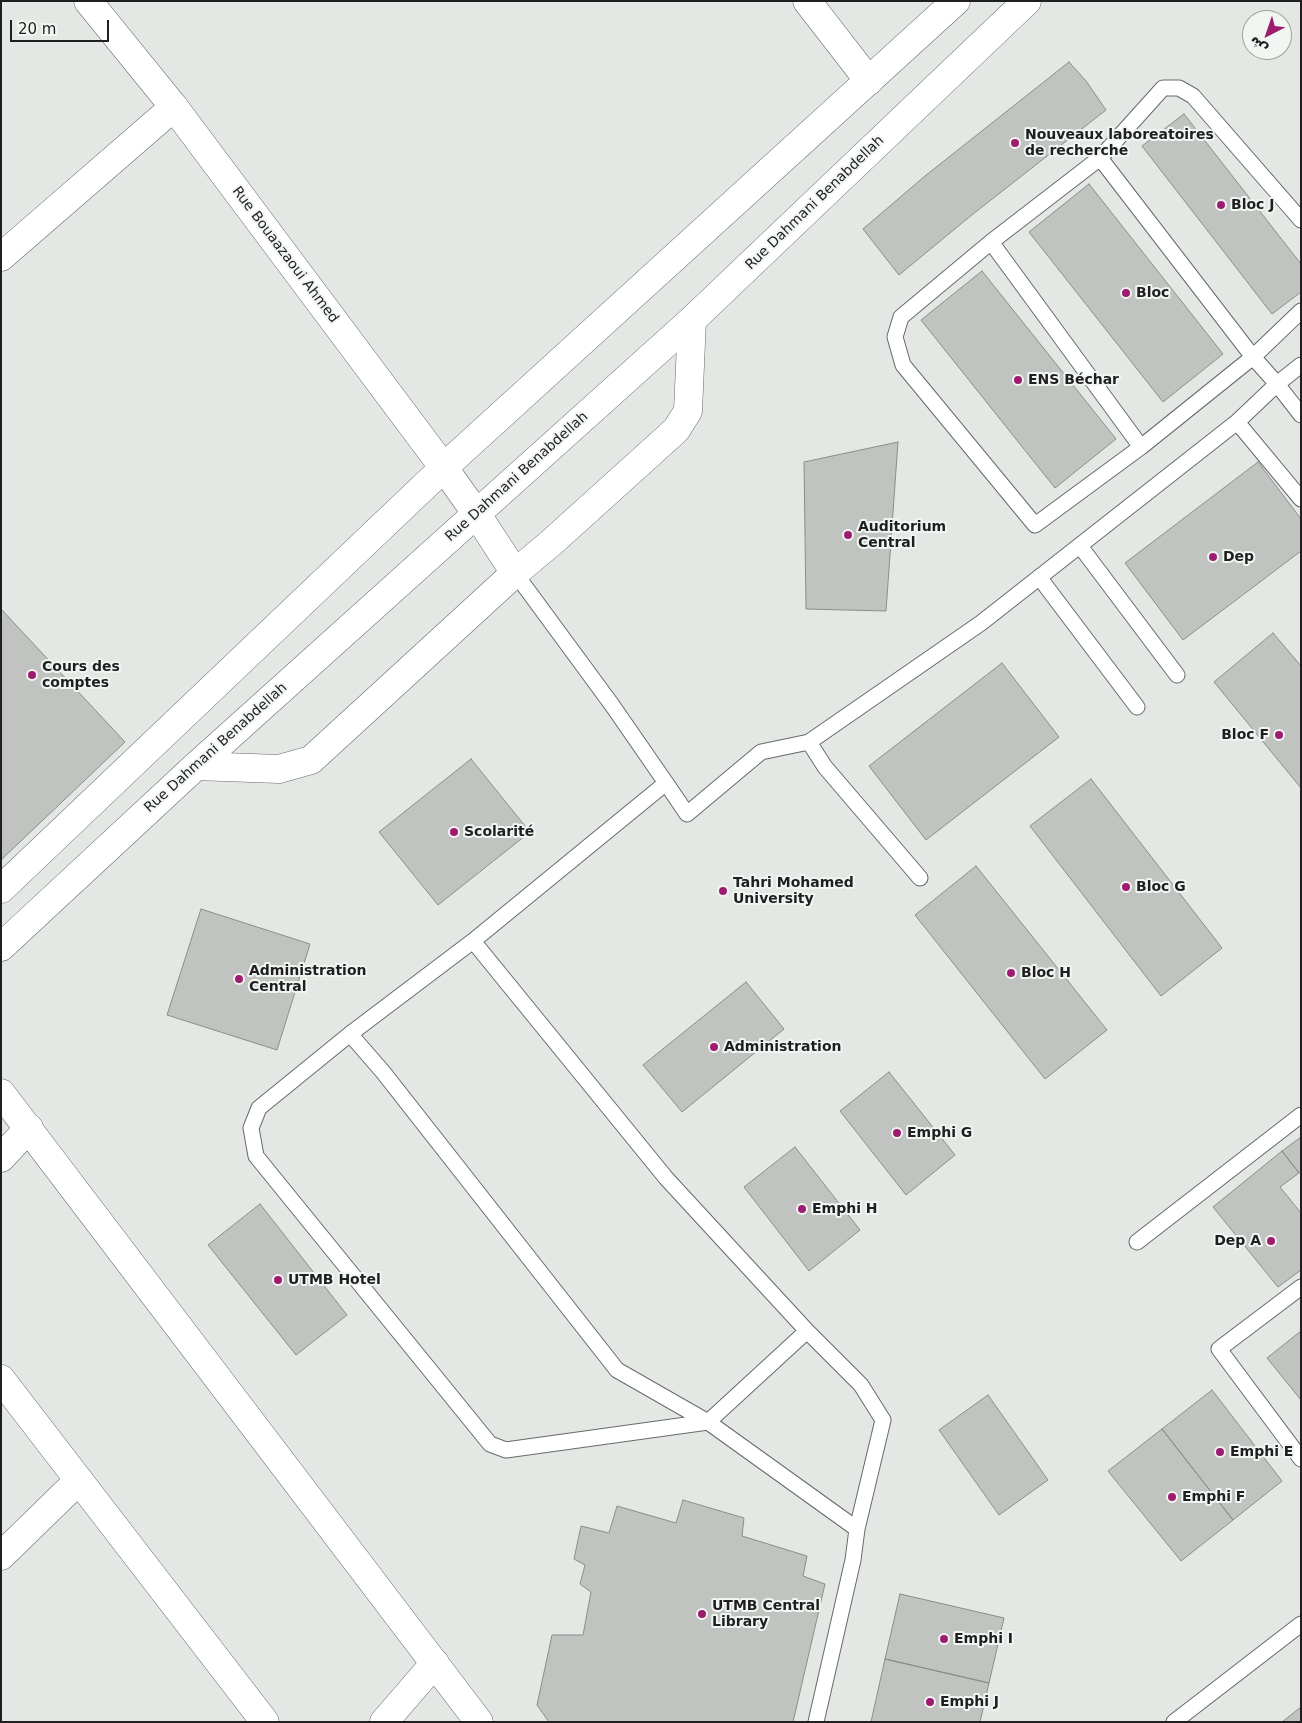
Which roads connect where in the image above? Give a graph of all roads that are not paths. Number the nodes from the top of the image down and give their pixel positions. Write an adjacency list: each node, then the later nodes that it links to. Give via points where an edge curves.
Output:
1 (88, 1): 6 (street, Rue Bouaazaoui Ahmed)
2 (807, 1): 5 (street)
3 (956, 1): 5 (street)
4 (1027, 1): 12 (street, Rue Dahmani Benabdellah)
5 (868, 81): 19 (street)
6 (174, 107): 10 (street); 19 (street, Rue Bouaazaoui Ahmed)
7 (1100, 158): 8 (lane, via 1163,88 1179,88 1193,96); 9 (lane); 13 (lane)
8 (1301, 220)
9 (992, 242): 18 (lane); 18 (lane, via 901,317 895,337 902,364 1035,525)
10 (1, 257)
11 (1301, 311): 13 (lane)
12 (692, 320): 21 (street, Rue Dahmani Benabdellah); 23 (street, via 688,411 676,430)
13 (1253, 357): 15 (lane); 18 (lane)
14 (1301, 365): 15 (lane)
15 (1277, 384): 16 (lane); 17 (lane)
16 (1301, 415)
17 (1237, 422): 20 (lane); 22 (lane)
18 (1141, 447)
19 (444, 468): 21 (street, Rue Bouaazaoui Ahmed); 31 (street)
20 (1301, 499)
21 (476, 513): 23 (street, Rue Bouaazaoui Ahmed); 28 (street, Rue Dahmani Benabdellah)
22 (1080, 546): 24 (lane); 25 (lane)
23 (515, 573): 28 (street, via 312,760 279,769); 29 (lane)
24 (1039, 578): 26 (lane); 27 (lane, via 981,624)
25 (1176, 675)
26 (1137, 707)
27 (809, 742): 29 (lane, via 761,752 687,814); 30 (lane, via 825,767)
28 (196, 766): 33 (street, Rue Dahmani Benabdellah)
29 (666, 784): 32 (lane)
30 (920, 878)
31 (1, 889)
32 (473, 941): 34 (lane); 41 (lane, via 666,1178)
33 (1, 947)
34 (350, 1034): 43 (lane, via 616,1370); 43 (lane, via 259,1108 251,1128 256,1156 490,1444 506,1450)
35 (1, 1093): 37 (street)
36 (1301, 1115): 39 (lane)
37 (29, 1128): 38 (street); 49 (street)
38 (1, 1158)
39 (1137, 1242)
40 (1301, 1287): 44 (lane, via 1218,1349)
41 (807, 1331): 43 (lane); 46 (lane, via 861,1385 883,1420)
42 (1, 1378): 45 (street)
43 (708, 1422): 46 (lane)
44 (1301, 1459)
45 (79, 1480): 47 (street); 50 (street)
46 (857, 1529): 53 (lane, via 853,1560)
47 (1, 1556)
48 (1301, 1624): 54 (lane)
49 (435, 1663): 51 (street); 52 (street)
50 (265, 1722)
51 (384, 1722)
52 (479, 1722)
53 (816, 1722)
54 (1174, 1722)

